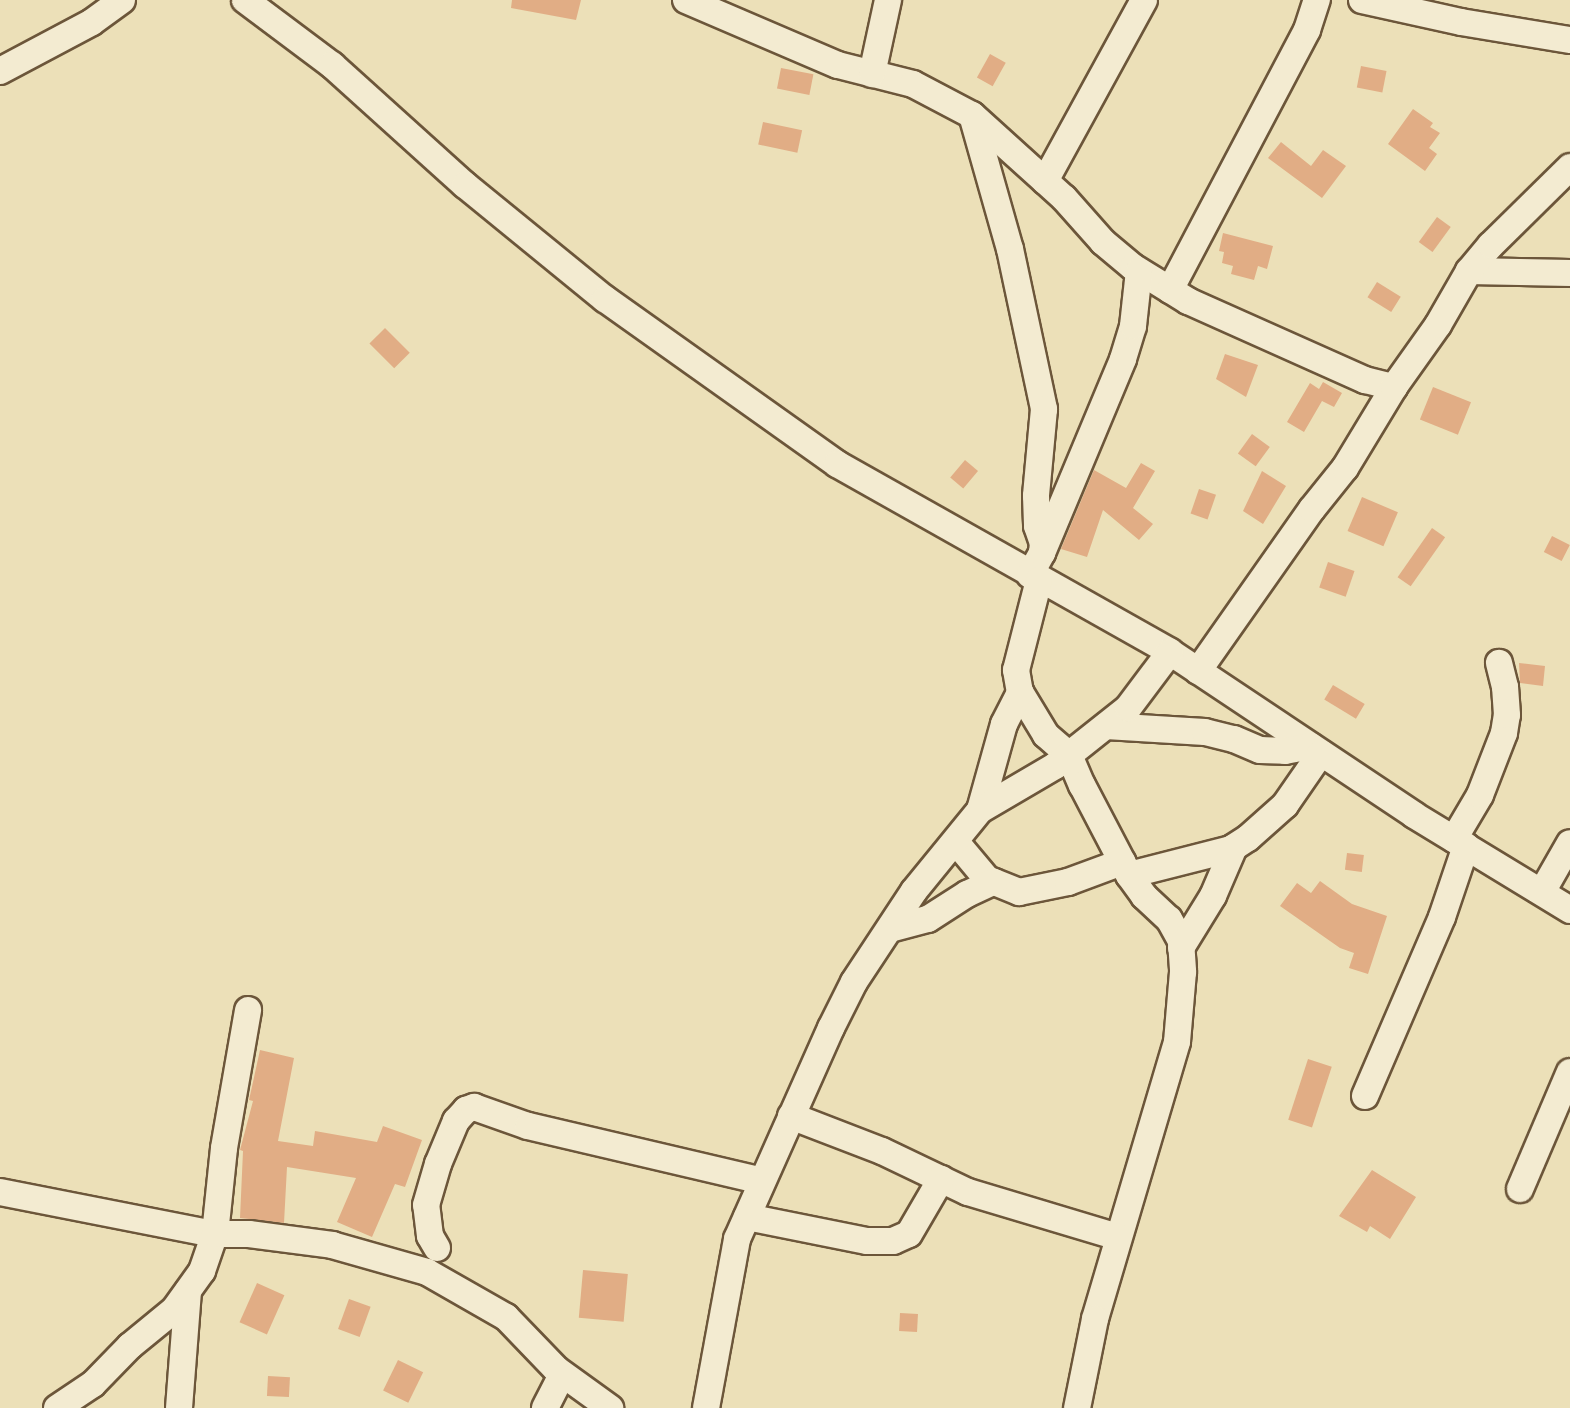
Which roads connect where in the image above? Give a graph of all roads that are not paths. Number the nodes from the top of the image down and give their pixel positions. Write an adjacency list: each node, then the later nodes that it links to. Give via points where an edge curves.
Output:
1 (122, 0): 10 (street, via 92,22)
2 (245, 0): 20 (street, via 332,65 465,185 604,299 836,464)
3 (686, 0): 11 (street, via 753,32)
4 (888, 0): 11 (street)
5 (1144, 0): 14 (street)
6 (1317, 0): 18 (street, via 1307,30)
7 (1362, 0): 8 (street)
8 (1409, 5): 9 (street)
9 (1570, 40)
10 (0, 71)
11 (872, 74): 12 (street, via 914,84)
12 (972, 115): 14 (street); 20 (street, via 1010,249 1044,409 1036,496 1037,526 1044,543)
13 (1566, 179): 16 (street, via 1491,245)
14 (1045, 181): 15 (street, via 1103,242)
15 (1139, 271): 18 (street); 20 (street, via 1133,327 1123,359)
16 (1469, 271): 17 (street); 19 (street)
17 (1570, 273)
18 (1170, 290): 19 (street, via 1342,370)
19 (1394, 387): 23 (street, via 1345,468)
20 (1037, 569): 21 (street); 24 (street, via 1016,670)
21 (1170, 652): 23 (street); 25 (street, via 1128,708)
22 (1499, 663): 30 (street, via 1506,687 1504,733)
23 (1198, 671): 26 (street)
24 (1020, 692): 27 (street, via 1046,735); 28 (street, via 1004,724)
25 (1106, 726): 26 (street, via 1205,732 1260,750); 27 (street)
26 (1316, 750): 30 (street); 32 (street, via 1285,804 1267,824)
27 (1069, 755): 28 (street); 33 (street)
28 (980, 810): 29 (street)
29 (956, 842): 34 (street); 37 (street, via 914,891)
30 (1460, 842): 35 (street); 41 (street, via 1442,917)
31 (1570, 843): 35 (street)
32 (1234, 847): 33 (street); 38 (street, via 1204,913)
33 (1125, 868): 34 (street, via 1019,892); 38 (street, via 1144,896 1170,919)
34 (993, 882): 37 (street, via 928,919)
35 (1542, 892): 36 (street)
36 (1570, 911)
37 (890, 929): 42 (street, via 854,982)
38 (1181, 948): 49 (street, via 1177,1042)
39 (248, 1010): 48 (street, via 224,1148)
40 (1570, 1072): 45 (street)
41 (1365, 1096)
42 (791, 1116): 43 (street); 44 (street)
43 (941, 1179): 47 (street, via 909,1234 893,1241 867,1241); 49 (street, via 968,1192)
44 (762, 1181): 47 (street); 50 (street, via 527,1126 474,1107 456,1121 426,1205 430,1236)
45 (1520, 1188)
46 (0, 1192): 48 (street)
47 (747, 1217): 53 (street, via 737,1239)
48 (215, 1234): 51 (street, via 202,1271); 52 (street, via 332,1245 427,1272 506,1317)
49 (1118, 1237): 58 (street)
50 (437, 1248)
51 (188, 1291): 54 (street, via 174,1310 93,1384); 55 (street)
52 (562, 1375): 56 (street); 57 (street)
53 (705, 1407)
54 (57, 1408)
55 (179, 1408)
56 (545, 1408)
57 (610, 1408)
58 (1077, 1408)

